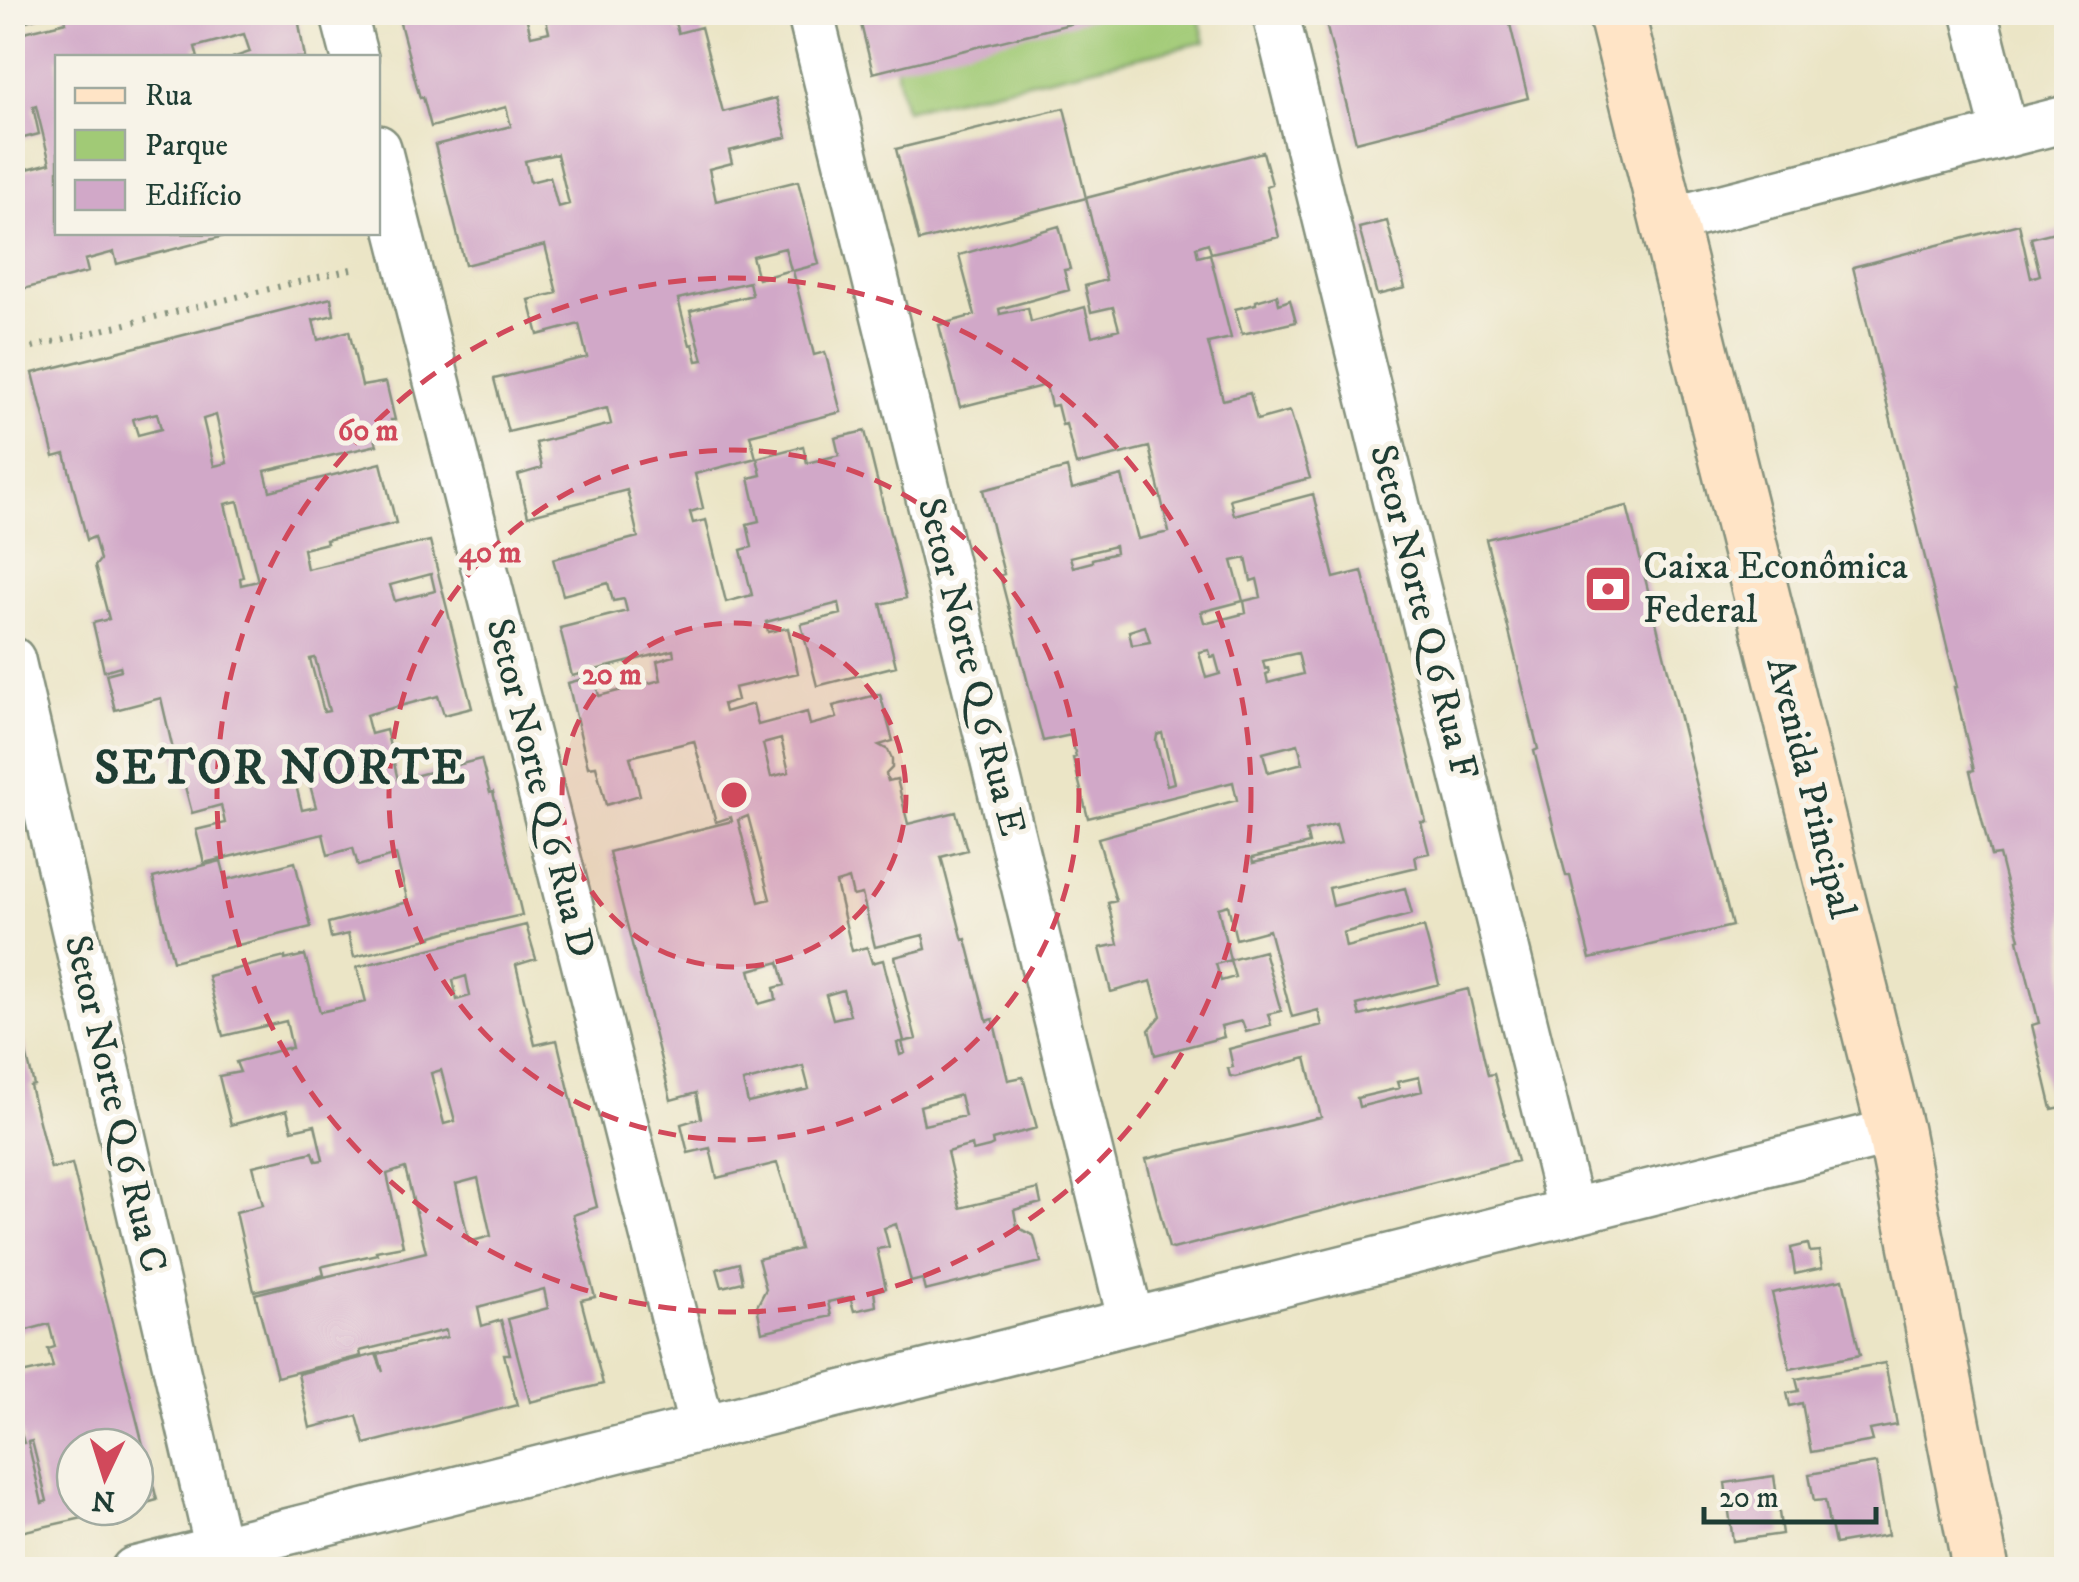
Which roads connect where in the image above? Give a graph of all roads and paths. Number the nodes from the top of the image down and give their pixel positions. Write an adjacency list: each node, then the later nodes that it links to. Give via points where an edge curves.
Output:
1 (343, 12): 6 (street)
2 (810, 12): 16 (street, Setor Norte Q 6 Rua E)
3 (1275, 12): 15 (street, Setor Norte Q 6 Rua F)
4 (1616, 12): 10 (street, Avenida Principal)
5 (1974, 12): 8 (street)
6 (353, 55)
7 (2066, 119): 8 (street)
8 (2006, 134): 10 (street)
9 (380, 156): 11 (street, Setor Norte Q 6 Rua D)
10 (1668, 221): 14 (street, Avenida Principal)
11 (405, 256): 12 (path); 17 (street, Setor Norte Q 6 Rua D)
12 (12, 352)
13 (12, 660): 18 (street, Setor Norte Q 6 Rua C)
14 (1895, 1131): 15 (street); 20 (street, Avenida Principal)
15 (1570, 1212): 16 (street)
16 (1131, 1322): 17 (street)
17 (702, 1428): 18 (street)
18 (218, 1548): 19 (street)
19 (134, 1570)
20 (1980, 1570)

